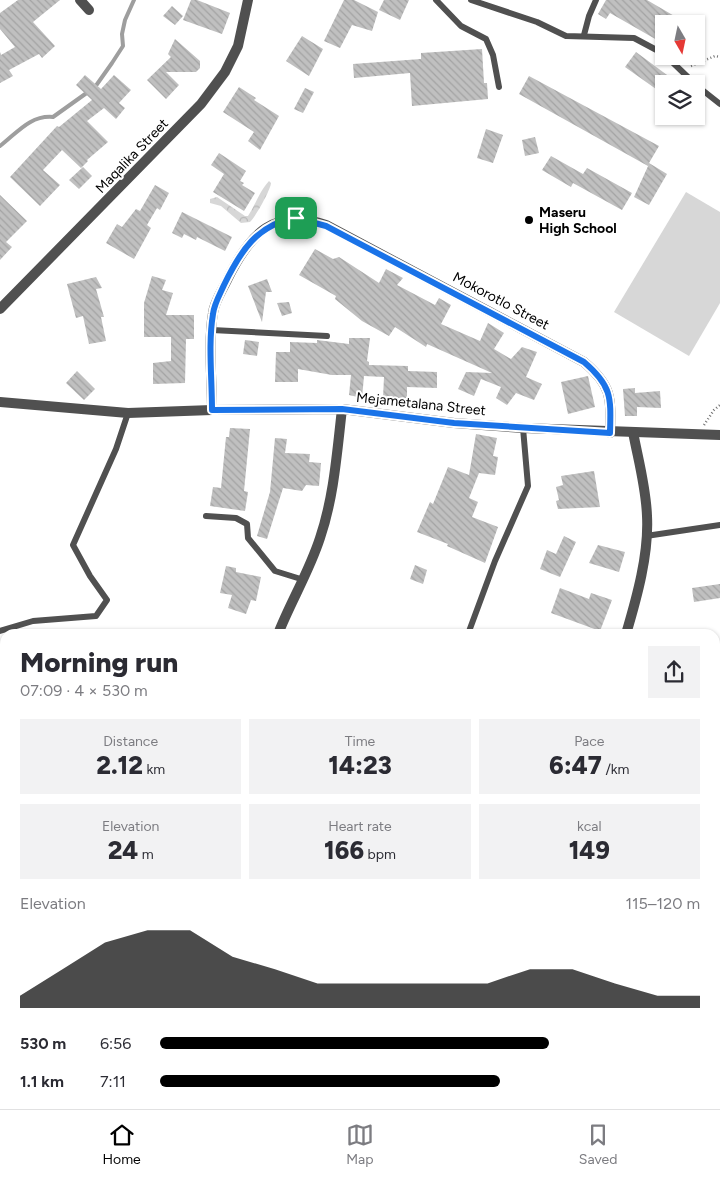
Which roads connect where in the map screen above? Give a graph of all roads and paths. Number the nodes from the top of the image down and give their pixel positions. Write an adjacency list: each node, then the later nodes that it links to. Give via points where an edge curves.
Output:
1 (80, 0): 6 (street)
2 (248, 0): 16 (street, Maqalika Street, via 238,46 225,72 201,104)
3 (436, 0): 13 (lane, via 461,26 486,39 493,55)
4 (471, 0): 7 (lane, via 537,22 566,36)
5 (596, 0): 7 (lane)
6 (89, 10)
7 (584, 35): 8 (lane, via 634,38)
8 (655, 50)
9 (720, 57): 11 (path, via 715,56)
10 (675, 65): 11 (lane)
11 (681, 71): 12 (lane)
12 (686, 75)
13 (499, 87)
14 (705, 92): 15 (lane)
15 (720, 104)
16 (0, 309)
17 (212, 330): 18 (lane); 22 (street, Mokorotlo Street); 26 (street, Mokorotlo Street, via 213,312 219,297 249,243 280,220 310,220 584,362 601,377 607,390 611,405)
18 (327, 336)
19 (0, 402): 23 (street, Mejametalana Street)
20 (720, 405): 27 (path, via 704,424)
21 (342, 409): 22 (street, Mejametalana Street); 24 (street, Mejametalana Street); 32 (street, via 334,481 321,537)
22 (212, 410): 23 (street, Mejametalana Street)
23 (128, 413): 33 (lane, via 116,449 73,544 107,600 96,616 33,622)
24 (523, 428): 26 (street, Mejametalana Street); 35 (lane, via 528,486)
25 (633, 432): 26 (street, Mejametalana Street); 27 (street, Mejametalana Street); 31 (street, via 645,492)
26 (610, 433)
27 (704, 435): 28 (street, Mejametalana Street)
28 (720, 436)
29 (206, 516): 32 (lane, via 236,518 247,524 248,538 274,572)
30 (720, 525): 31 (lane)
31 (646, 536): 36 (street)
32 (304, 580): 34 (street)
33 (7, 629)
34 (280, 629)
35 (470, 629)
36 (627, 629)

